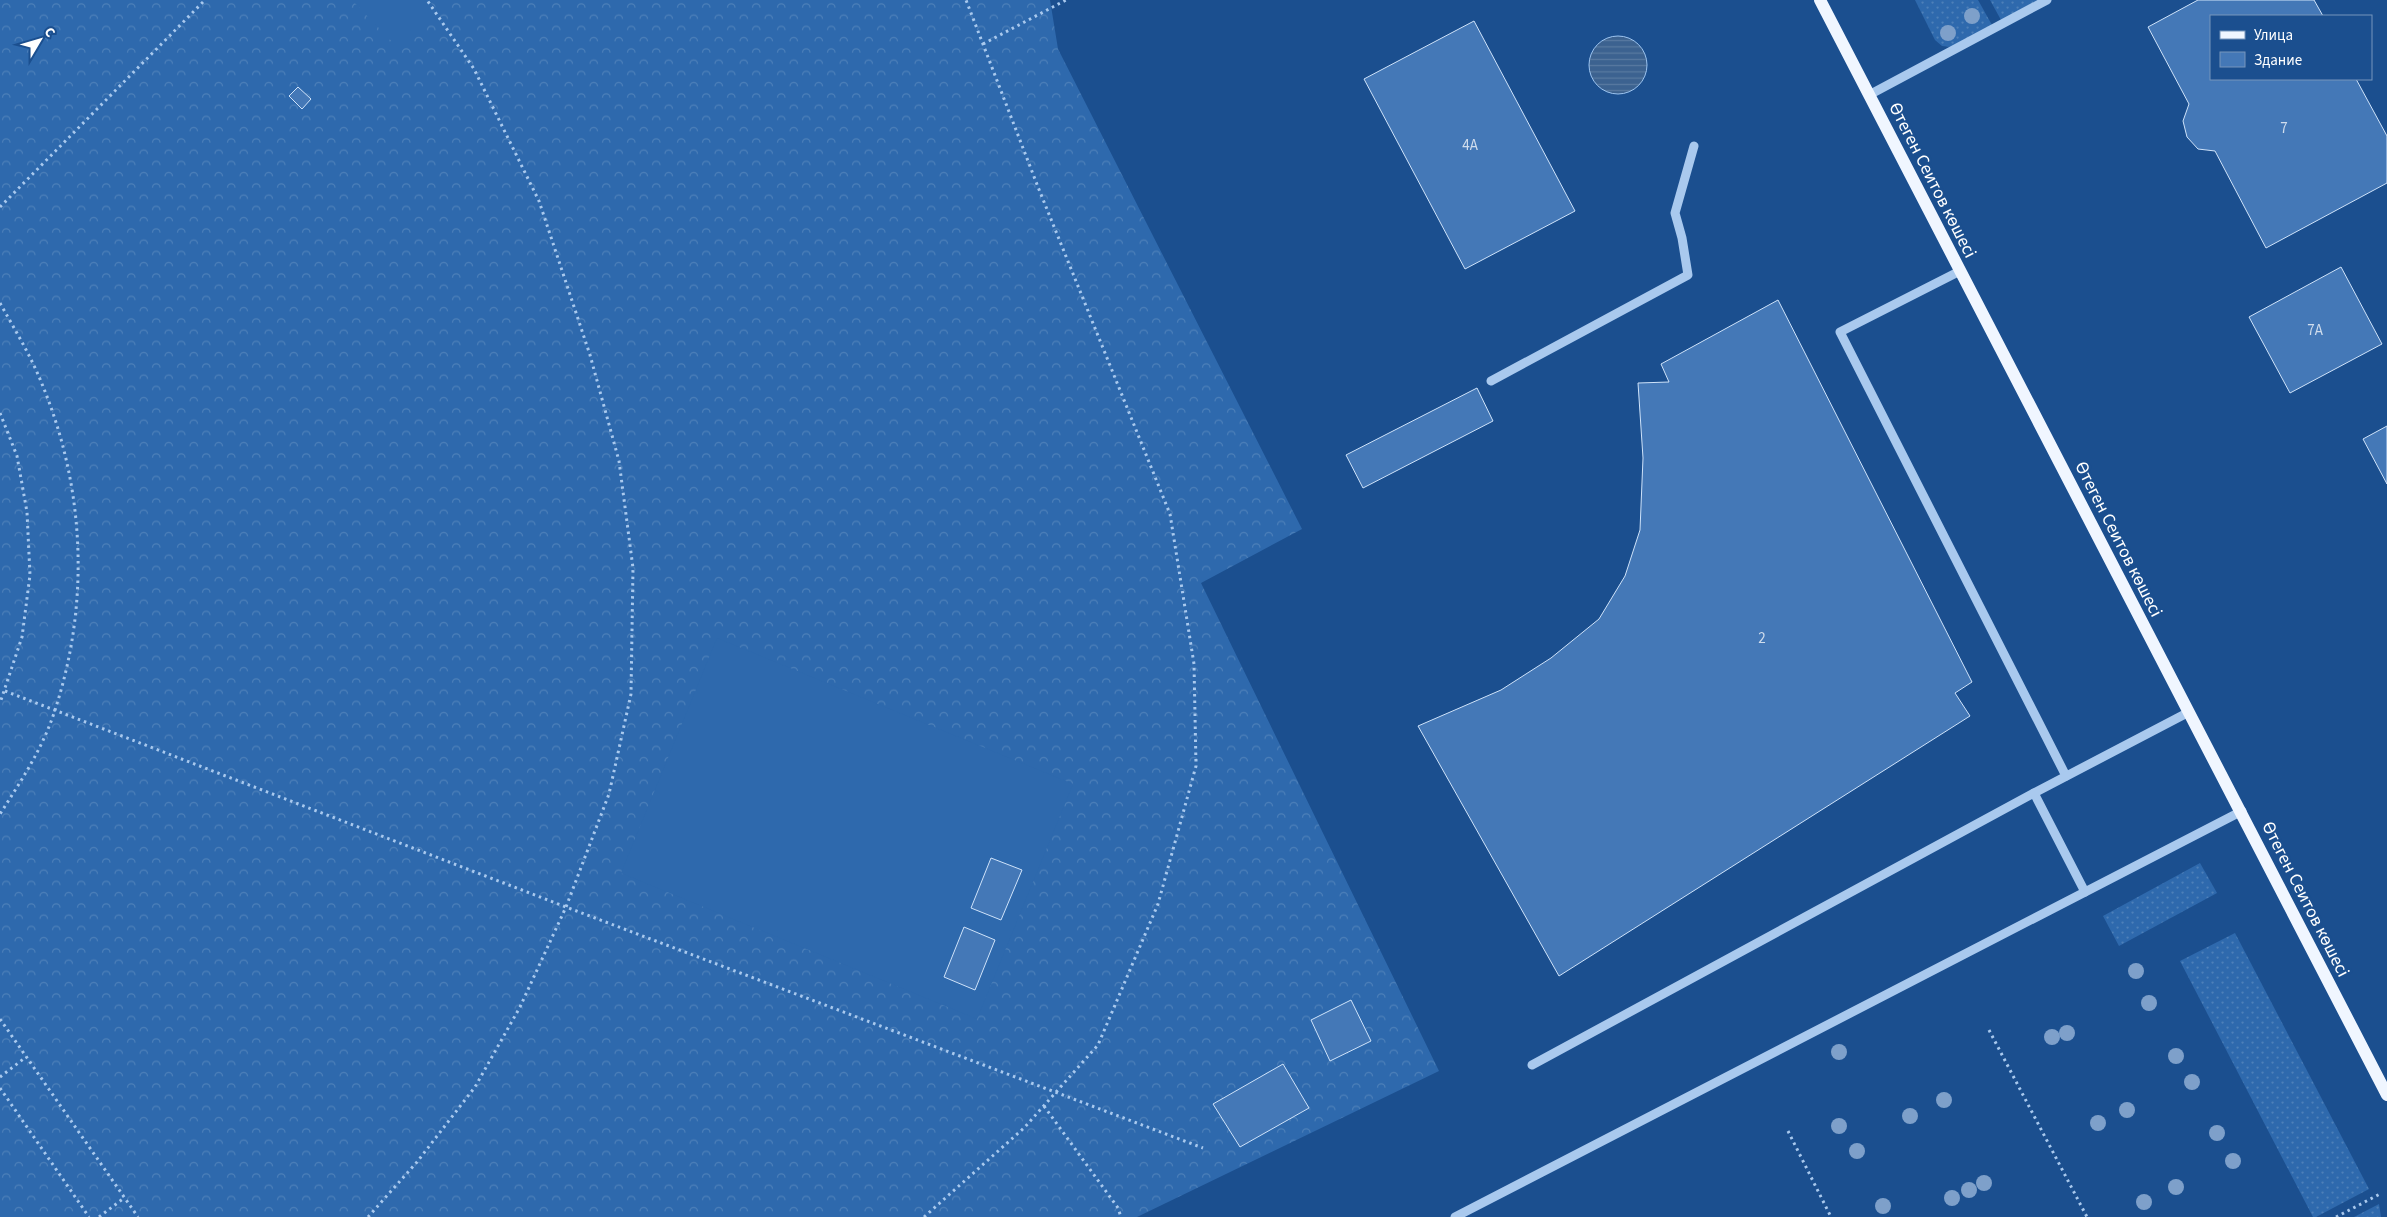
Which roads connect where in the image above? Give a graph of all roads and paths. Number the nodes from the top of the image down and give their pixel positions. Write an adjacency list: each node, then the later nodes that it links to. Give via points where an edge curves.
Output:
1 (205, 0): 10 (path)
2 (427, 0): 24 (path, via 474,69 539,201 590,355 618,461 633,568 631,694 609,794)
3 (966, 0): 7 (path)
4 (1066, 0): 7 (path)
5 (1820, 0): 8 (main road, Өтеген Сеитов көшесі)
6 (2047, 0): 8 (street)
7 (983, 44): 31 (path, via 1170,514 1194,664 1196,766 1158,904 1098,1045)
8 (1869, 95): 11 (main road, Өтеген Сеитов көшесі)
9 (1694, 146): 13 (street, via 1675,213 1688,275)
10 (0, 207)
11 (1960, 271): 18 (main road, Өтеген Сеитов көшесі); 19 (street, via 1840,332)
12 (0, 304): 17 (path, via 42,383 59,429 72,480 78,530 76,615)
13 (1491, 381)
14 (0, 413): 15 (path, via 17,456 27,512 30,575 22,637)
15 (5, 690): 16 (path); 17 (path)
16 (0, 703)
17 (55, 711): 22 (path, via 38,751); 24 (path)
18 (2190, 712): 19 (street); 21 (main road, Өтеген Сеитов көшесі)
19 (2066, 776): 20 (street)
20 (2034, 793): 23 (street); 28 (street)
21 (2242, 812): 23 (street); 32 (main road, Өтеген Сеитов көшесі)
22 (0, 814)
23 (2085, 892): 44 (street)
24 (566, 907): 31 (path); 41 (path, via 520,1007 475,1087 418,1162)
25 (0, 1019): 27 (path)
26 (1989, 1030): 46 (path)
27 (26, 1057): 29 (path); 37 (path)
28 (1532, 1065)
29 (0, 1076)
30 (0, 1088): 38 (path)
31 (1056, 1093): 33 (path); 35 (path)
32 (2387, 1095)
33 (1044, 1106): 42 (path, via 1024,1128); 43 (path, via 1118,1208)
34 (1788, 1130): 45 (path)
35 (1203, 1148)
36 (2380, 1194): 47 (path)
37 (124, 1198): 39 (path); 40 (path)
38 (89, 1217)
39 (99, 1217)
40 (138, 1217)
41 (368, 1217)
42 (924, 1217)
43 (1121, 1217)
44 (1455, 1217)
45 (1832, 1217)
46 (2087, 1217)
47 (2336, 1217)

